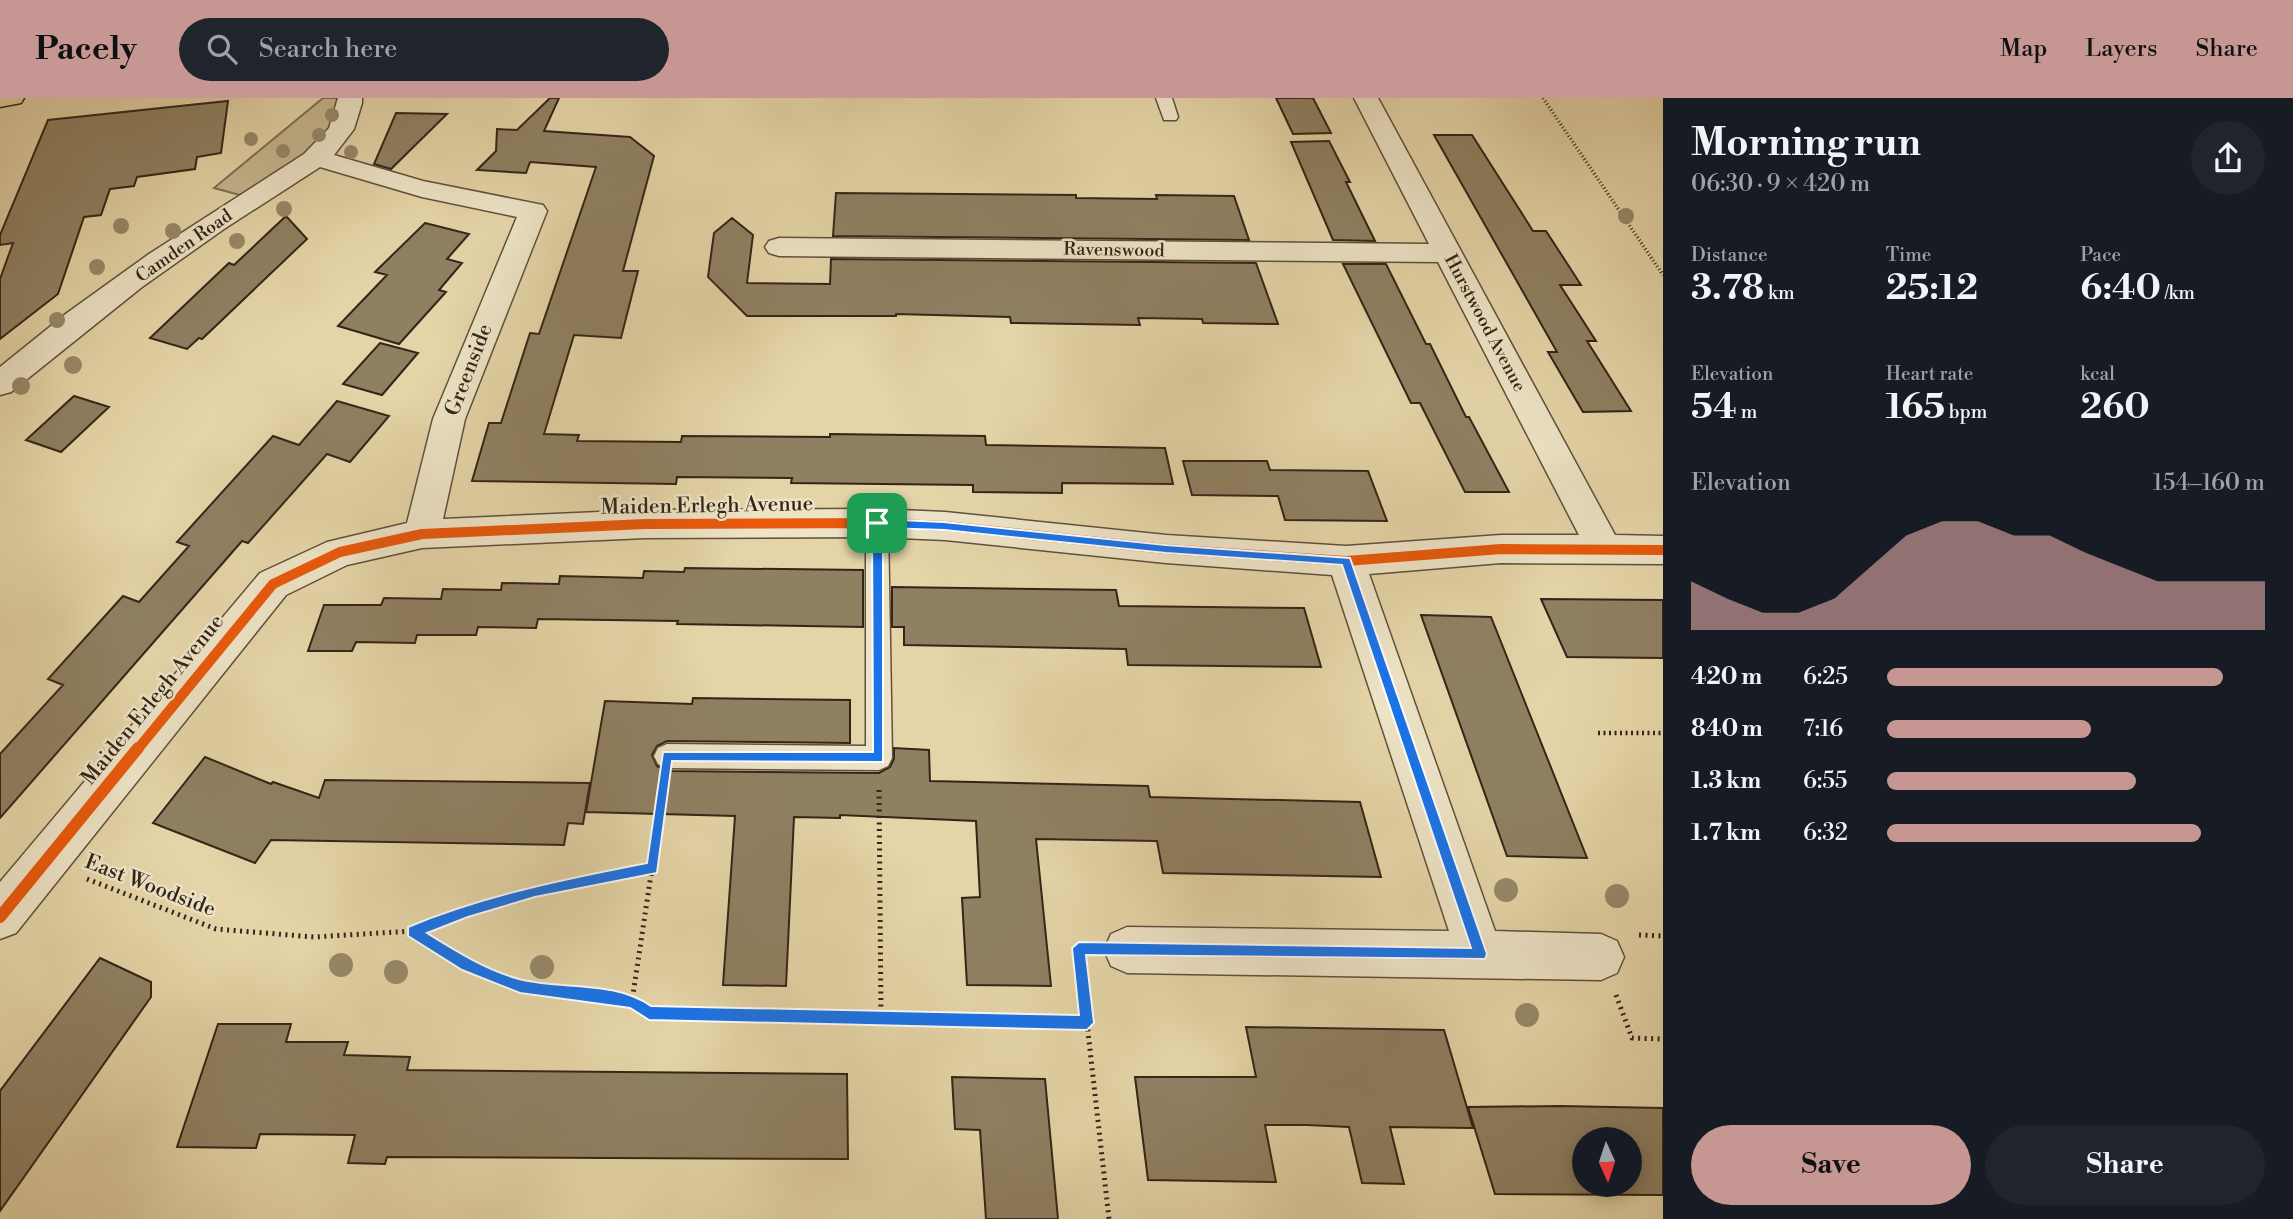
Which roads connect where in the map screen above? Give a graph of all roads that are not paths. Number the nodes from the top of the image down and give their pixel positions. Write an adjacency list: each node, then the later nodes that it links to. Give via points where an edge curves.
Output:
1 (12, 98): 5 (main road)
2 (350, 98): 7 (street, Camden Road, via 340,133)
3 (1164, 98): 6 (lane)
4 (1366, 98): 9 (street, Hurstwood Avenue)
5 (0, 100)
6 (1170, 117)
7 (315, 157): 10 (street, Camden Road, via 158,263); 12 (street, Greenside, via 453,196 537,201 449,419)
8 (779, 247): 9 (street, Ravenswood)
9 (1448, 253): 13 (street, Hurstwood Avenue)
10 (0, 384)
11 (877, 523): 12 (street, Maiden Erlegh Avenue, via 645,524); 15 (street, Maiden Erlegh Avenue); 16 (lane, via 879,758)
12 (422, 534): 17 (street, Maiden Erlegh Avenue, via 340,552 273,584)
13 (1604, 549): 14 (street, Maiden Erlegh Avenue); 15 (street, Maiden Erlegh Avenue, via 1501,549)
14 (1663, 550)
15 (1346, 561): 19 (street)
16 (667, 756)
17 (0, 918)
18 (1127, 950): 19 (street)
19 (1480, 954): 20 (street)
20 (1601, 957)

